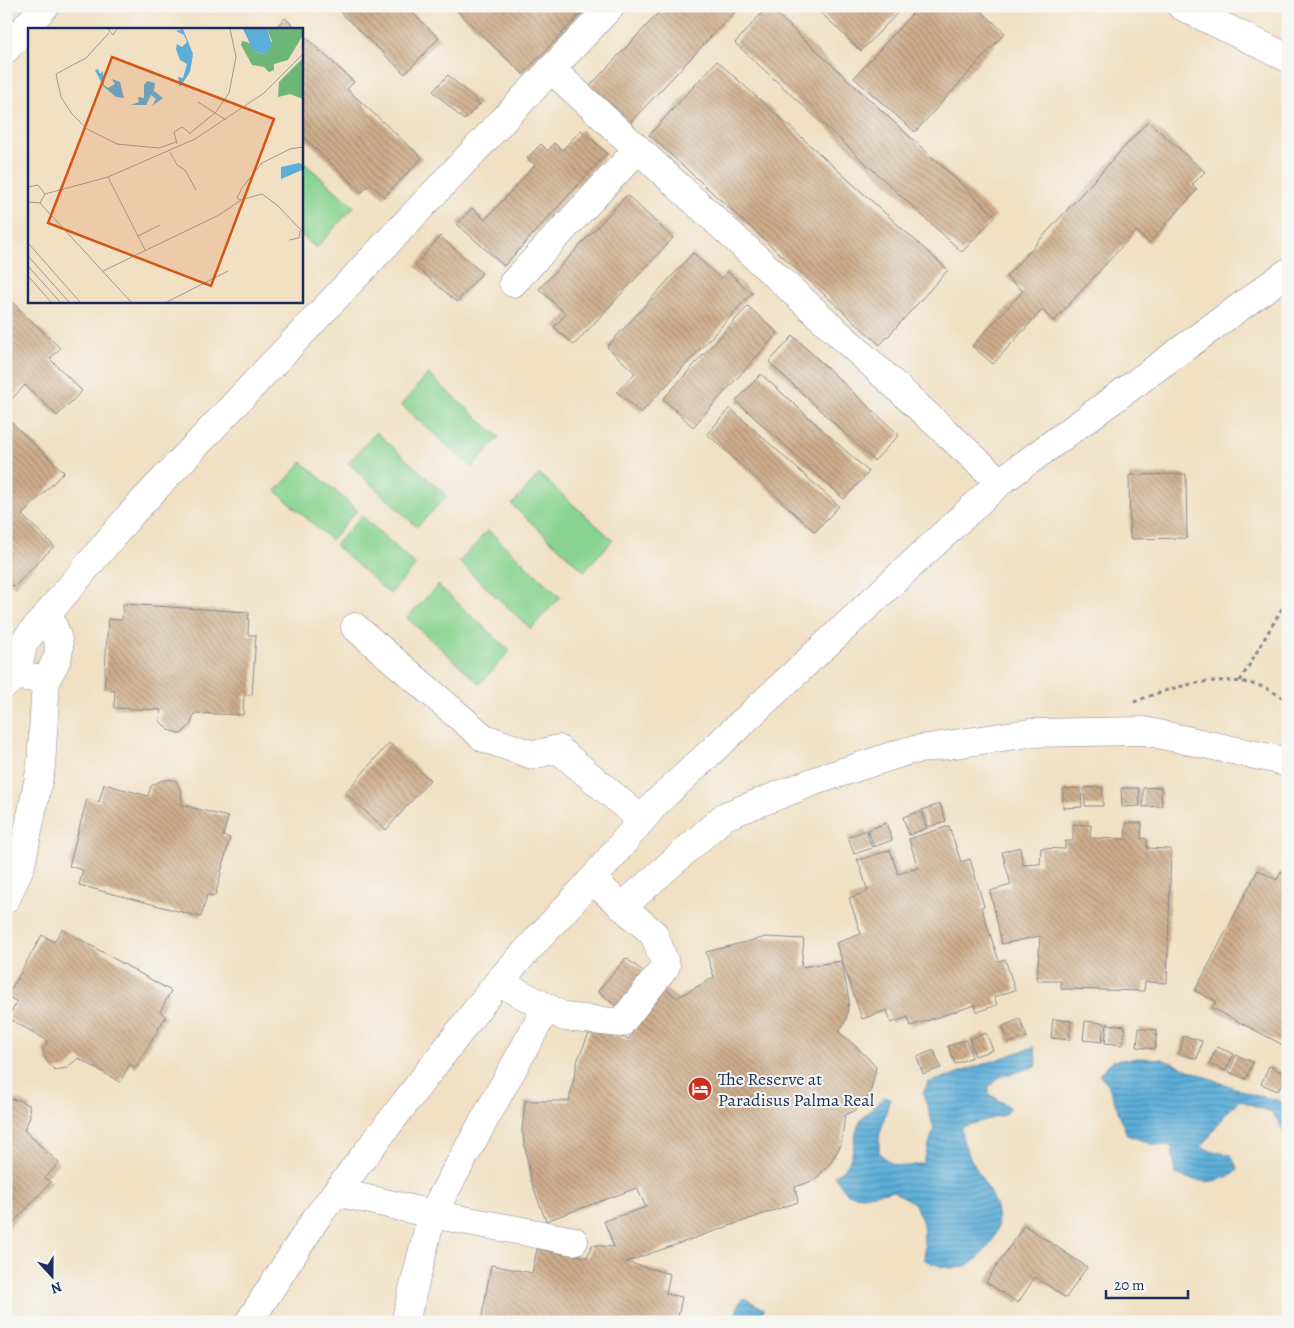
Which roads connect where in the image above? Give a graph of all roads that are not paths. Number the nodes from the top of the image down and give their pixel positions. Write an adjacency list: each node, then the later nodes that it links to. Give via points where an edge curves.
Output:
1 (45, 6): 4 (lane)
2 (611, 6): 6 (lane)
3 (1181, 6): 5 (lane)
4 (6, 49)
5 (1288, 58)
6 (551, 69): 7 (lane); 11 (lane, via 132,513)
7 (638, 149): 9 (lane); 10 (lane)
8 (1288, 272): 10 (lane)
9 (513, 283)
10 (1000, 482): 16 (lane)
11 (48, 614): 13 (lane, via 60,642 58,658); 14 (lane, via 24,642)
12 (355, 627): 16 (lane, via 484,738 533,755 558,750)
13 (46, 679): 14 (lane); 18 (lane, via 41,767 21,865)
14 (11, 680)
15 (1288, 764): 19 (lane, via 1144,731 1029,733 906,751 814,781 725,816)
16 (642, 820): 17 (lane)
17 (592, 880): 19 (lane); 20 (lane)
18 (6, 899)
19 (622, 907): 21 (lane, via 654,934 666,966 620,1023 565,1017)
20 (498, 982): 21 (lane); 22 (lane)
21 (547, 1008): 23 (lane)
22 (336, 1192): 23 (lane); 25 (lane)
23 (432, 1214): 24 (lane); 26 (lane)
24 (574, 1241)
25 (249, 1322)
26 (405, 1322)

